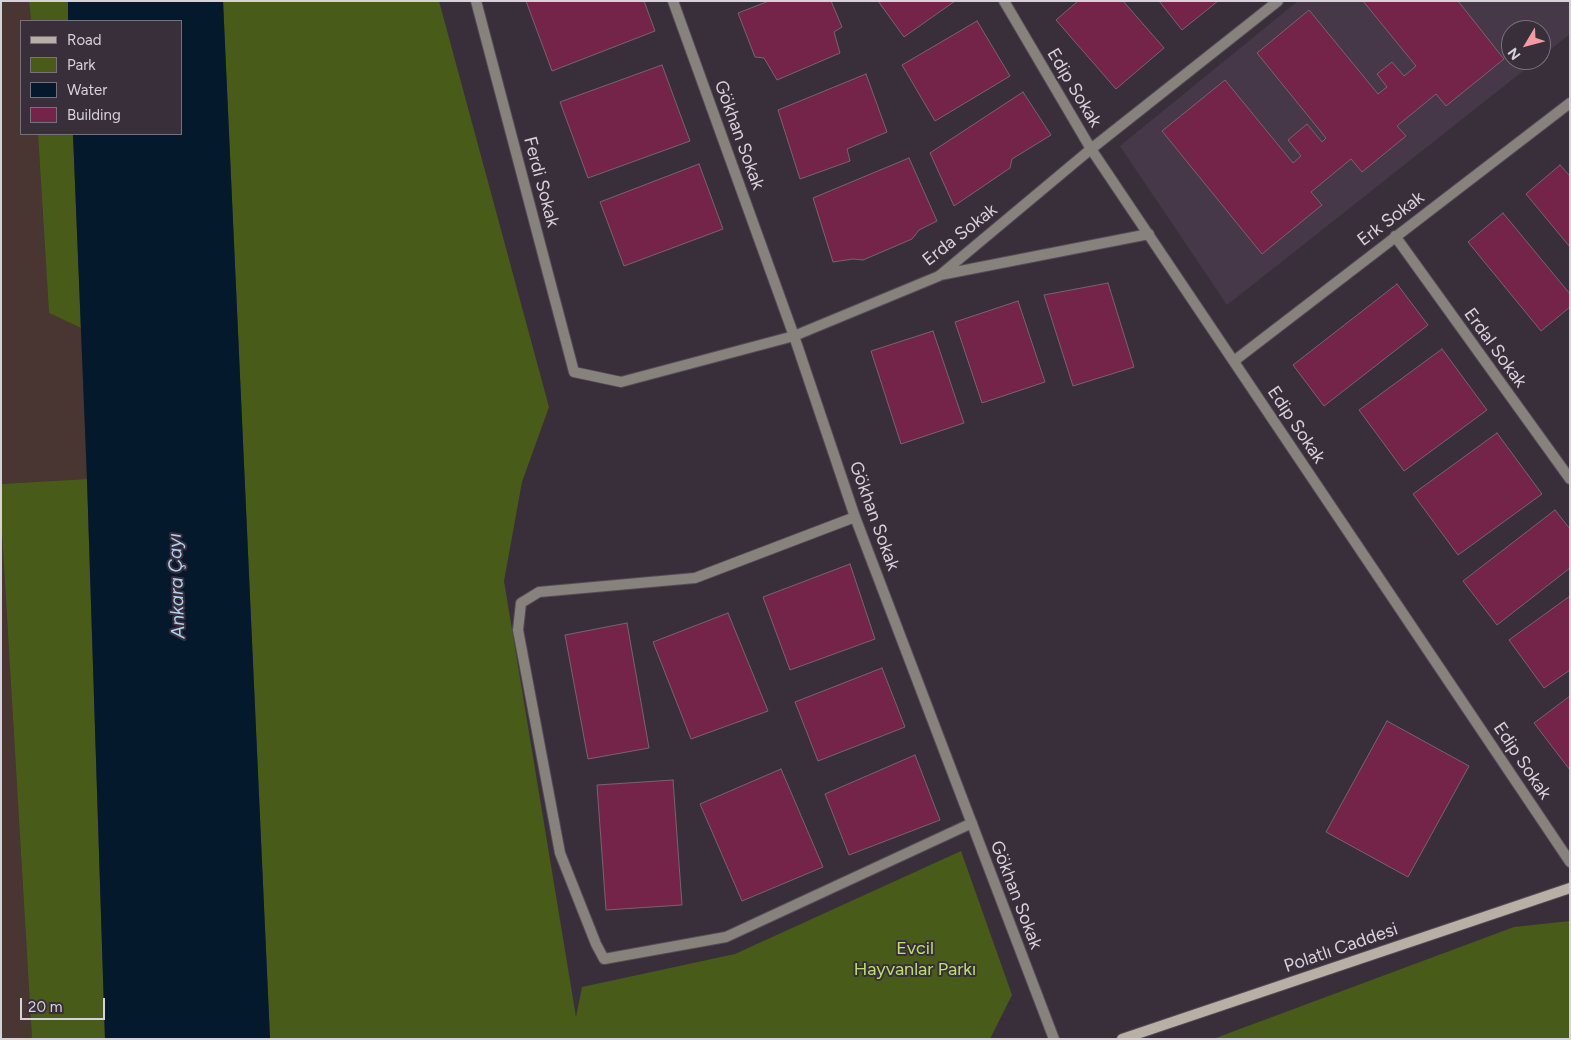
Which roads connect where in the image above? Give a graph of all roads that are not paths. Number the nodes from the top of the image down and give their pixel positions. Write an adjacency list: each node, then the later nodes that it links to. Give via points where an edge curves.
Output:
1 (476, 1): 12 (street, Ferdi Sokak)
2 (673, 1): 10 (street, Gökhan Sokak)
3 (1004, 1): 6 (street, Edip Sokak)
4 (1278, 1): 6 (street, Erda Sokak)
5 (1570, 103): 8 (street, Erk Sokak)
6 (1091, 149): 7 (street, Edip Sokak); 9 (street, Erda Sokak)
7 (1148, 234): 9 (street); 11 (street, Edip Sokak)
8 (1394, 236): 11 (street, Erk Sokak); 13 (street, Erdal Sokak)
9 (939, 276): 10 (street, Erda Sokak)
10 (794, 336): 12 (street, Erda Sokak, via 621,382); 14 (street, Gökhan Sokak)
11 (1234, 361): 16 (street, Edip Sokak)
12 (574, 372)
13 (1570, 479)
14 (855, 517): 15 (street, Gökhan Sokak); 15 (street, via 695,578 539,592 520,603 518,630 560,853 604,959 726,937)
15 (972, 823): 18 (street, Gökhan Sokak)
16 (1570, 862)
17 (1570, 888): 19 (street, Polatlı Caddesi)
18 (1054, 1039)
19 (1122, 1039)

